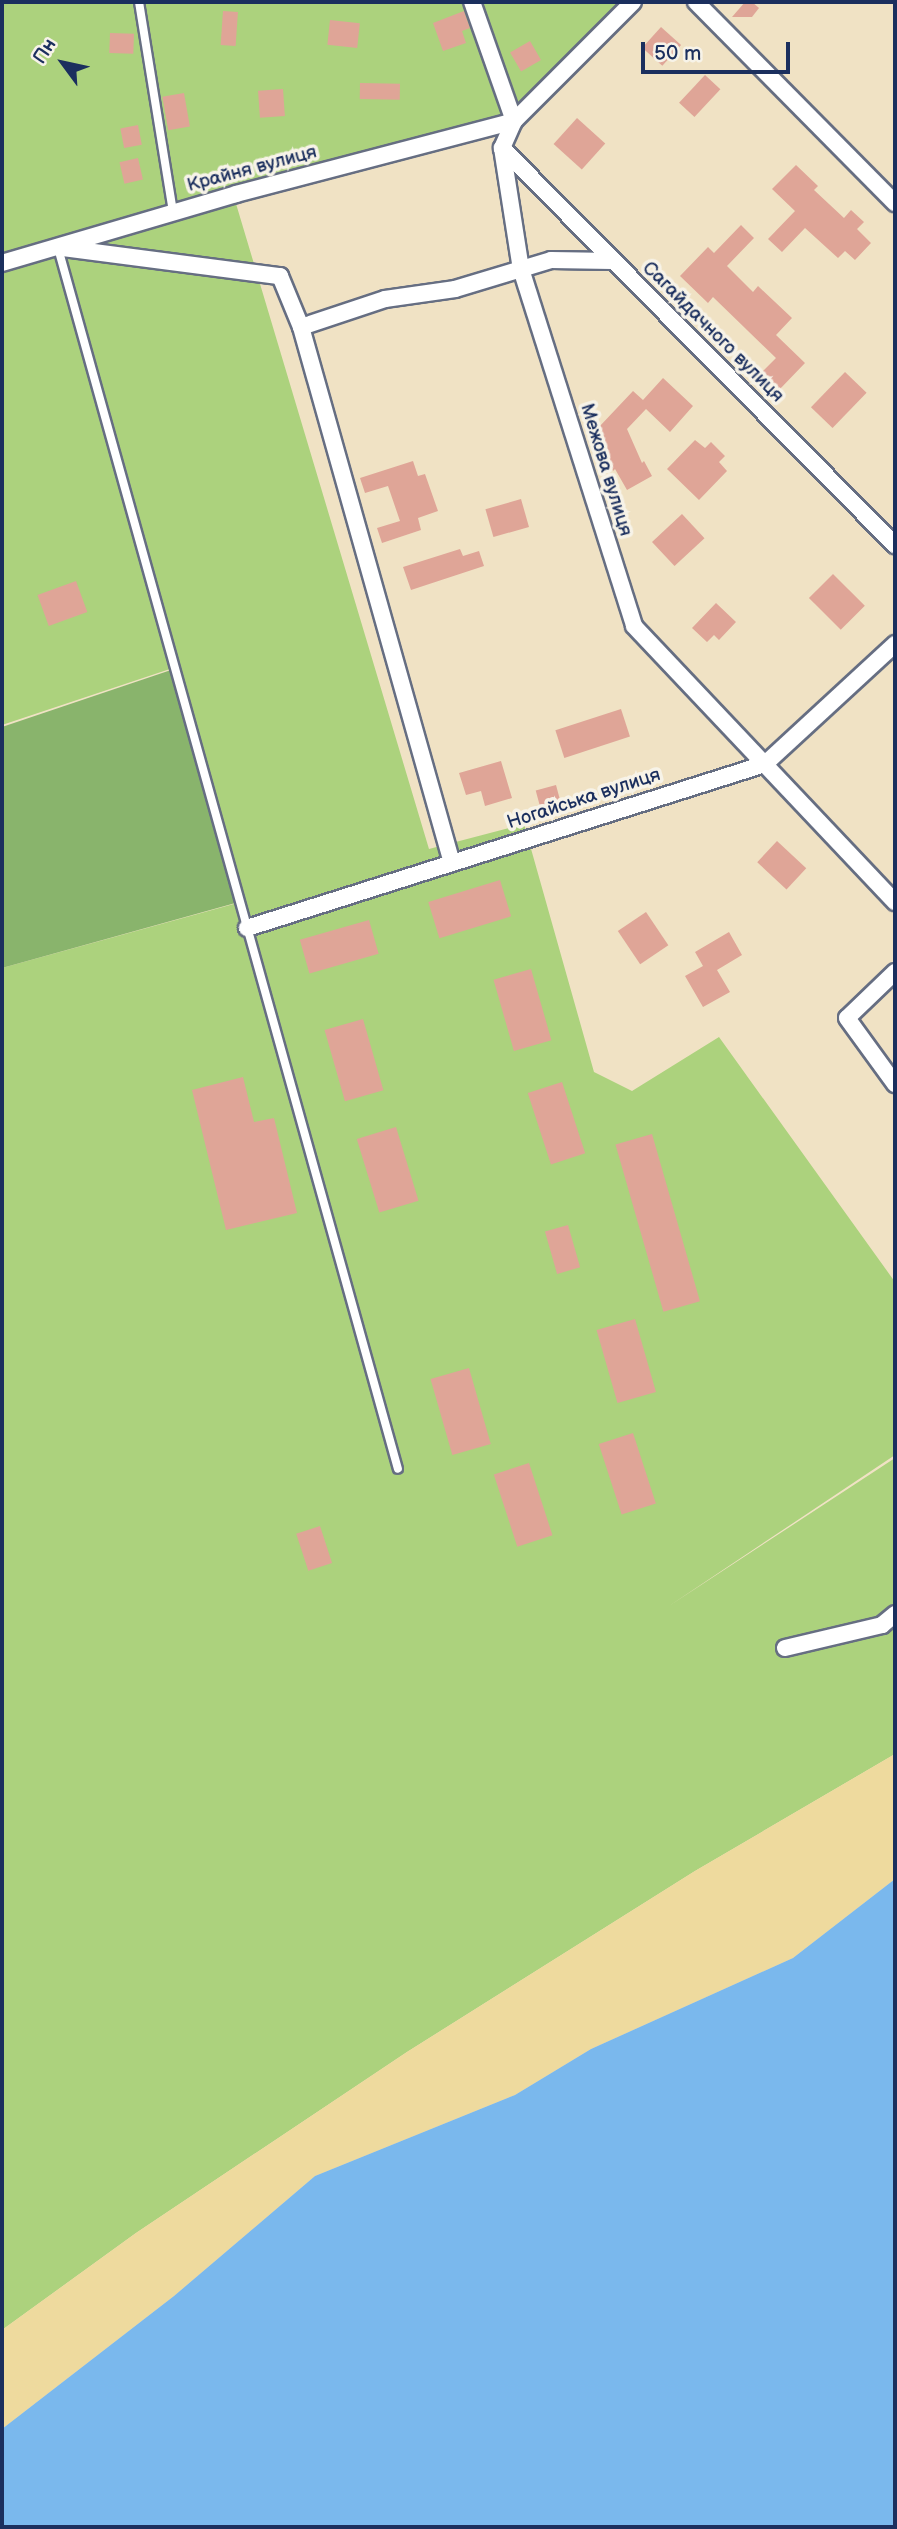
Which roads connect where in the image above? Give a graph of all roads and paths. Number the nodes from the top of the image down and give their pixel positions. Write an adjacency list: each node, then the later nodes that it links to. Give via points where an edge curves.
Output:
1 (139, 2): 8 (lane)
2 (472, 2): 5 (street)
3 (633, 2): 5 (street)
4 (696, 2): 7 (street)
5 (514, 121): 6 (street); 8 (street, Крайня вулиця)
6 (502, 148): 10 (street, Сагайдачного вулиця); 12 (street, Межова вулиця)
7 (895, 203)
8 (173, 213): 9 (street, Крайня вулиця)
9 (58, 248): 11 (street, Крайня вулиця); 13 (street, via 280,276); 19 (lane)
10 (612, 261): 12 (street, via 551,260); 14 (street, Сагайдачного вулиця)
11 (2, 263)
12 (521, 269): 13 (street, via 455,289 384,299); 16 (street, Межова вулиця, via 634,626)
13 (301, 327): 17 (street)
14 (895, 545)
15 (895, 644): 16 (street, Ногайська вулиця)
16 (765, 764): 17 (street, Ногайська вулиця); 18 (street, Межова вулиця)
17 (452, 863): 19 (street, Ногайська вулиця)
18 (895, 902)
19 (247, 928): 22 (lane)
20 (895, 972): 21 (street, via 847,1018)
21 (895, 1084)
22 (398, 1469)
23 (895, 1614): 24 (street, via 882,1625)
24 (785, 1648)

